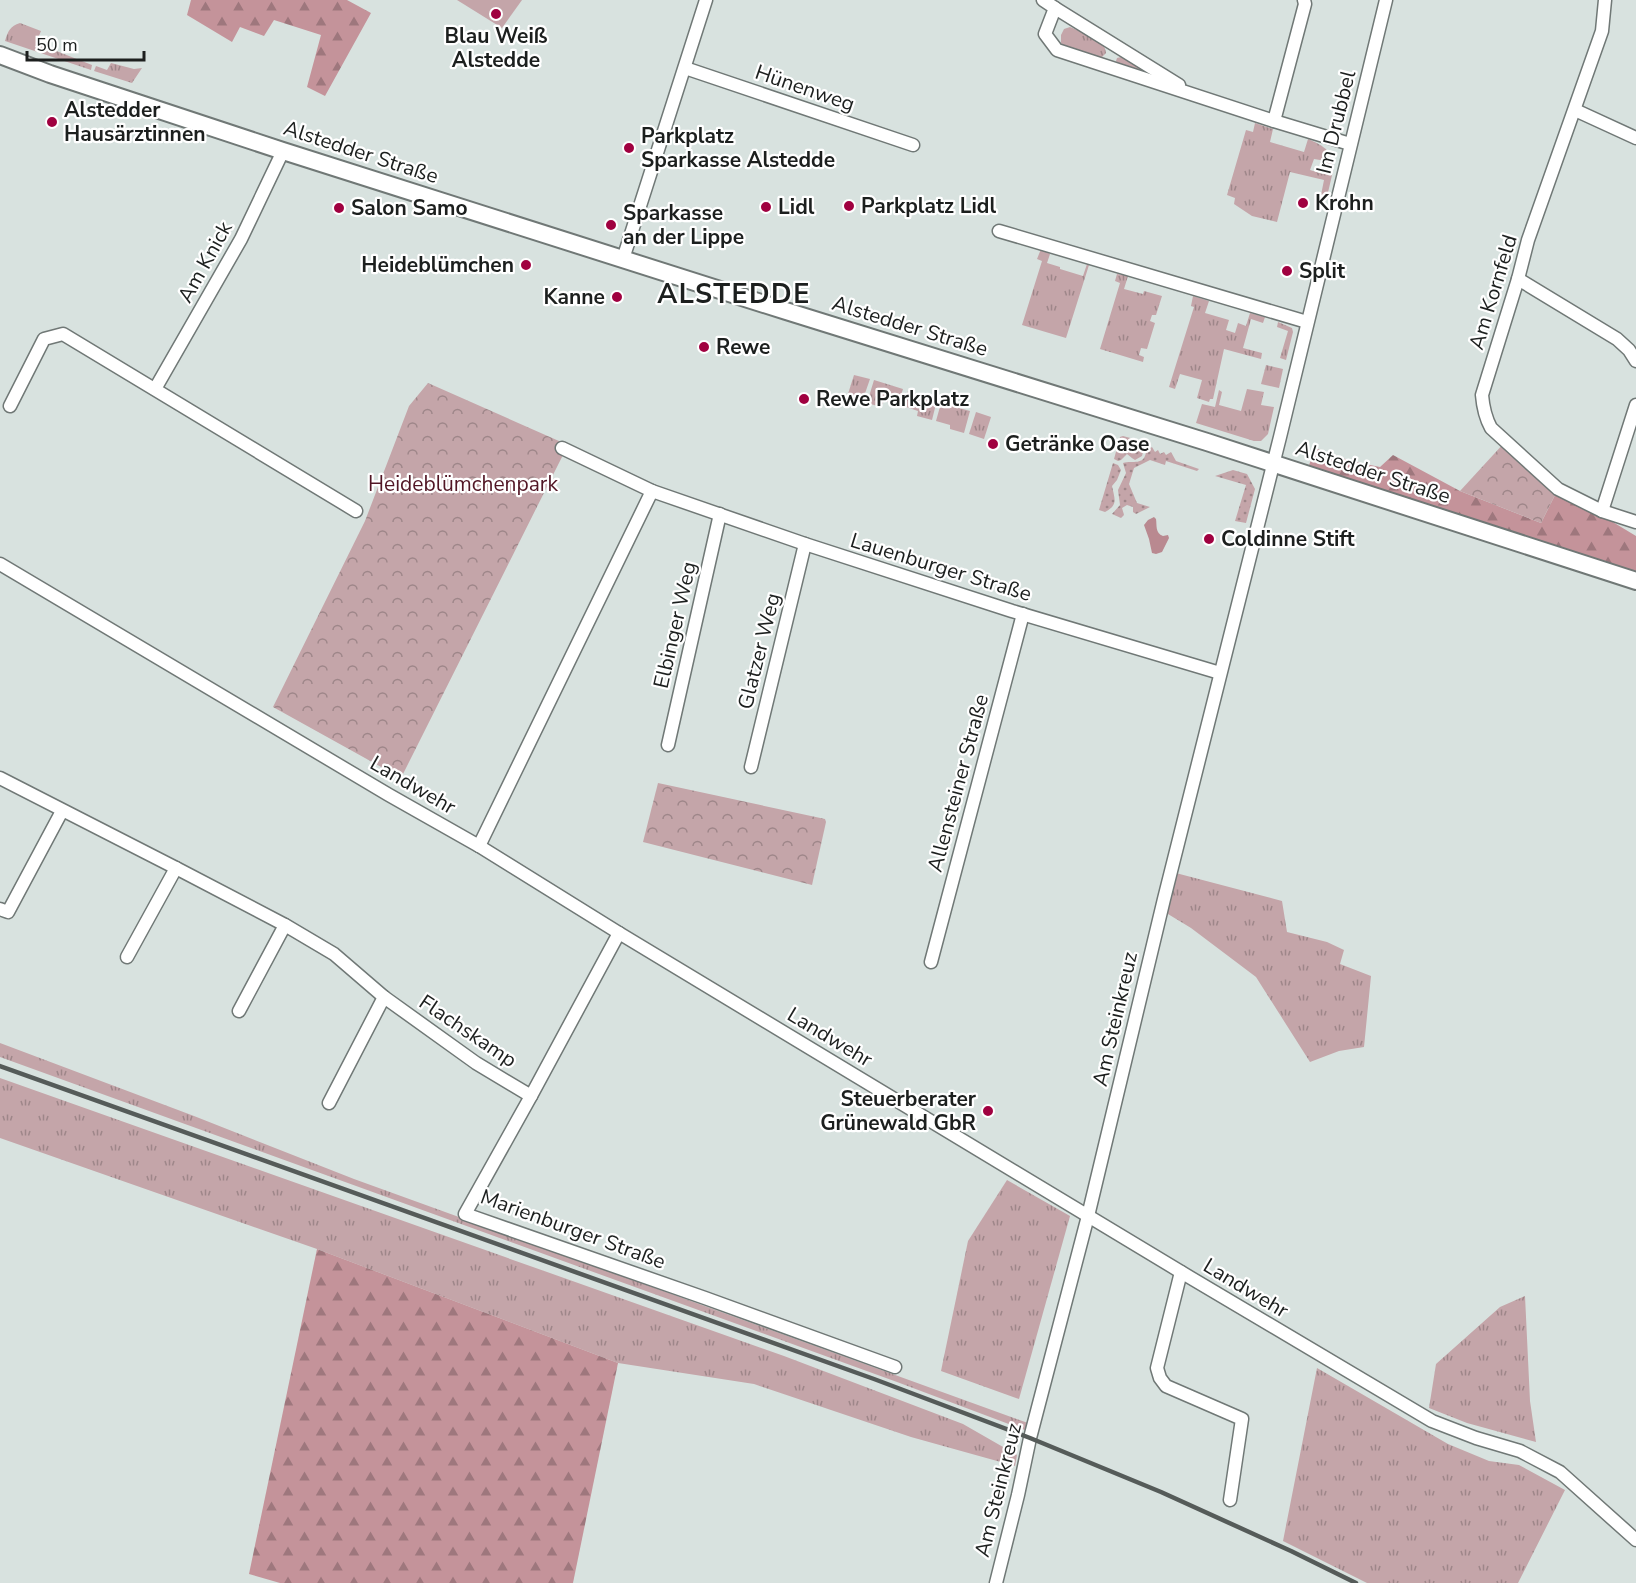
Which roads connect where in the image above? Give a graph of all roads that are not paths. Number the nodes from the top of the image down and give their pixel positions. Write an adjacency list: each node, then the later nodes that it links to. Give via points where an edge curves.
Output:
1 (706, 0): 8 (street)
2 (1043, 0): 6 (street)
3 (1304, 0): 11 (street)
4 (1386, 0): 13 (street, Im Drubbel)
5 (1605, 0): 10 (street, Am Kornfeld, via 1602,31)
6 (1055, 8): 9 (street); 9 (street, via 1045,34 1057,50)
7 (0, 55): 15 (street, Alstedder Straße)
8 (685, 68): 14 (street, Hünenweg); 17 (street)
9 (1196, 95): 11 (street)
10 (1575, 110): 12 (street); 18 (street, Am Kornfeld)
11 (1274, 121): 13 (street)
12 (1636, 138)
13 (1350, 144): 19 (street, Im Drubbel)
14 (913, 145)
15 (284, 150): 17 (street, Alstedder Straße); 21 (street, Am Knick, via 241,239)
16 (999, 231): 19 (street)
17 (623, 259): 25 (street, Alstedder Straße)
18 (1518, 279): 20 (street, via 1617,339); 28 (street, Am Kornfeld, via 1482,394 1486,419 1504,442 1558,489)
19 (1307, 322): 25 (street, Im Drubbel)
20 (1636, 361)
21 (155, 389): 23 (street, via 63,334 44,339); 27 (street)
22 (1636, 405): 28 (street)
23 (10, 406)
24 (562, 448): 26 (street, Lauenburger Straße)
25 (1272, 463): 33 (street, Alstedder Straße); 35 (street, Am Steinkreuz)
26 (652, 492): 29 (street, Lauenburger Straße); 40 (street)
27 (356, 511)
28 (1602, 511): 30 (street, Am Kornfeld)
29 (720, 514): 31 (street, Lauenburger Straße); 36 (street, Elbinger Weg)
30 (1636, 522)
31 (805, 544): 34 (street, Lauenburger Straße); 37 (street, Glatzer Weg)
32 (0, 564): 40 (street, Landwehr)
33 (1636, 581)
34 (1023, 614): 35 (street, Lauenburger Straße); 46 (street, Allensteiner Straße)
35 (1220, 673): 51 (street, Am Steinkreuz)
36 (668, 745)
37 (751, 767)
38 (0, 778): 39 (street, Flachskamp)
39 (62, 810): 41 (street, Flachskamp); 42 (street, via 8,912)
40 (479, 846): 44 (street, Landwehr)
41 (176, 868): 43 (street, Flachskamp); 45 (street)
42 (0, 909)
43 (285, 925): 47 (street, Flachskamp, via 334,954); 48 (street)
44 (619, 933): 49 (street, Marienburger Straße); 51 (street, Landwehr)
45 (127, 957)
46 (931, 962)
47 (384, 997): 49 (street, Flachskamp, via 476,1063); 50 (street)
48 (239, 1011)
49 (531, 1096): 53 (street, Marienburger Straße, via 465,1214)
50 (329, 1103)
51 (1088, 1216): 52 (street, Landwehr); 56 (street, Am Steinkreuz)
52 (1181, 1272): 54 (street, via 1157,1368 1166,1386 1242,1419); 55 (street, Landwehr, via 1432,1421 1520,1451 1560,1472)
53 (895, 1367)
54 (1230, 1500)
55 (1636, 1540)
56 (996, 1583)

